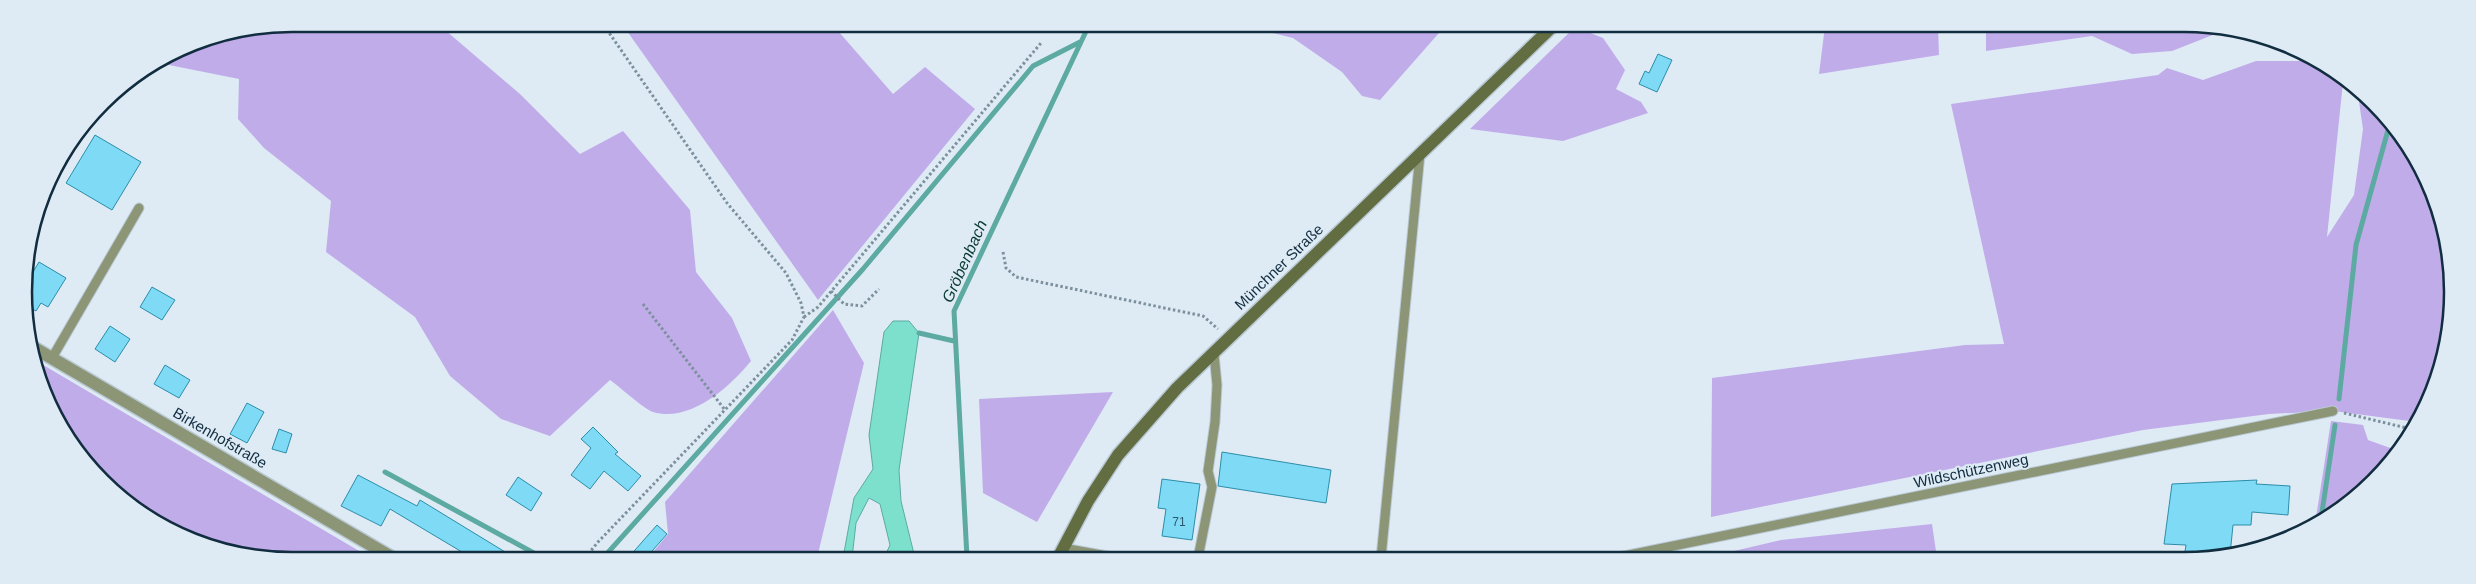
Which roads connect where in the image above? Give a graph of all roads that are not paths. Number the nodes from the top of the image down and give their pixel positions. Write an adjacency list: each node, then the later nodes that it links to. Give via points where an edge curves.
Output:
1 (1547, 32): 2 (street, Münchner Straße)
2 (1420, 154): 5 (street, Münchner Straße); 11 (lane)
3 (139, 208): 6 (lane)
4 (39, 350): 6 (street, Birkenhofstraße)
5 (1214, 354): 9 (street, Münchner Straße, via 1177,388 1118,455 1088,501); 10 (lane, via 1217,385 1208,471 1212,487)
6 (52, 358): 8 (street, Birkenhofstraße)
7 (2333, 411): 12 (lane, Wildschützenweg)
8 (383, 552)
9 (1062, 552)
10 (1199, 552)
11 (1382, 552)
12 (1643, 552)

